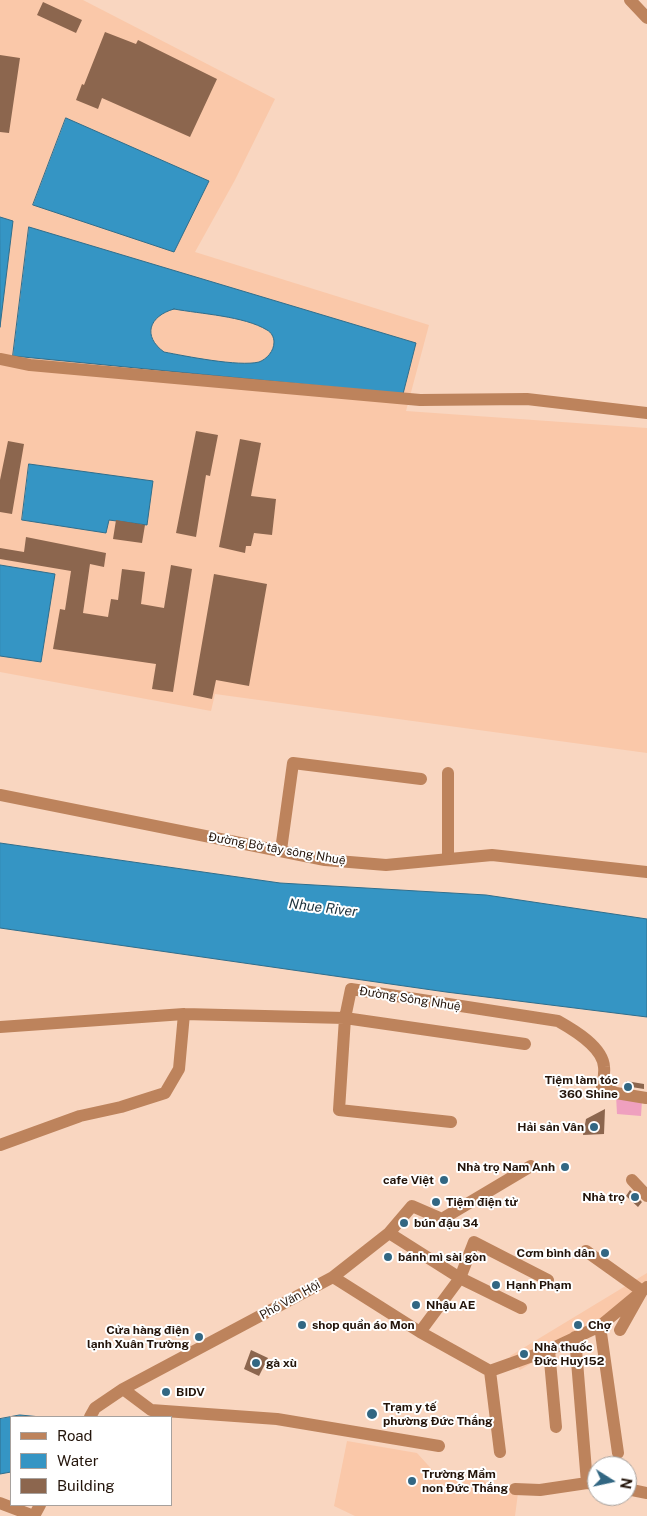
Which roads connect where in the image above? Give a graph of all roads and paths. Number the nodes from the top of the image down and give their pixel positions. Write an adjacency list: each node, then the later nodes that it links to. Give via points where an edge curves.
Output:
1 (635, 2): 2 (street)
2 (647, 18)
3 (0, 360): 4 (street, via 420,400 527,399)
4 (647, 413)
5 (448, 773): 9 (street)
6 (422, 779): 8 (street, via 293,763)
7 (0, 795): 8 (street, Đường Bờ tây sông Nhuệ)
8 (281, 850): 9 (street, Đường Bờ tây sông Nhuệ, via 326,860 386,865)
9 (448, 859): 10 (street, Đường Bờ tây sông Nhuệ, via 492,855)
10 (647, 872)
11 (178, 1015): 12 (street); 13 (street); 17 (street, via 179,1069 165,1093 122,1108 80,1116)
12 (345, 1018): 14 (street); 15 (street, Đường Sông Nhuệ, via 351,989 558,1021 582,1034 602,1057 602,1087); 16 (street, via 339,1110)
13 (0, 1027)
14 (525, 1044)
15 (646, 1098)
16 (451, 1122)
17 (0, 1145)
18 (531, 1166): 21 (street, via 442,1219 412,1206)
19 (632, 1180): 20 (street)
20 (647, 1196)
21 (389, 1234): 23 (street); 24 (street)
22 (586, 1251): 26 (street)
23 (333, 1277): 30 (street, Phố Văn Hội); 34 (street, Phố Văn Hội)
24 (460, 1278): 25 (street, via 474,1242); 27 (street); 30 (street)
25 (548, 1280)
26 (644, 1289): 28 (street); 29 (street)
27 (521, 1308)
28 (600, 1326): 31 (street); 39 (street)
29 (620, 1330)
30 (420, 1332): 33 (street, Phố Văn Hội)
31 (575, 1337): 32 (street); 40 (street)
32 (549, 1350): 33 (street); 36 (street)
33 (490, 1371): 38 (street)
34 (123, 1389): 35 (street, Phố Văn Hội, via 95,1408); 37 (street, via 152,1410 277,1420)
35 (91, 1416)
36 (556, 1427)
37 (439, 1446)
38 (500, 1452)
39 (618, 1453)
40 (589, 1456)
41 (587, 1484): 42 (street, via 540,1490)
42 (515, 1489)
43 (0, 1503): 44 (street)
44 (34, 1516)

